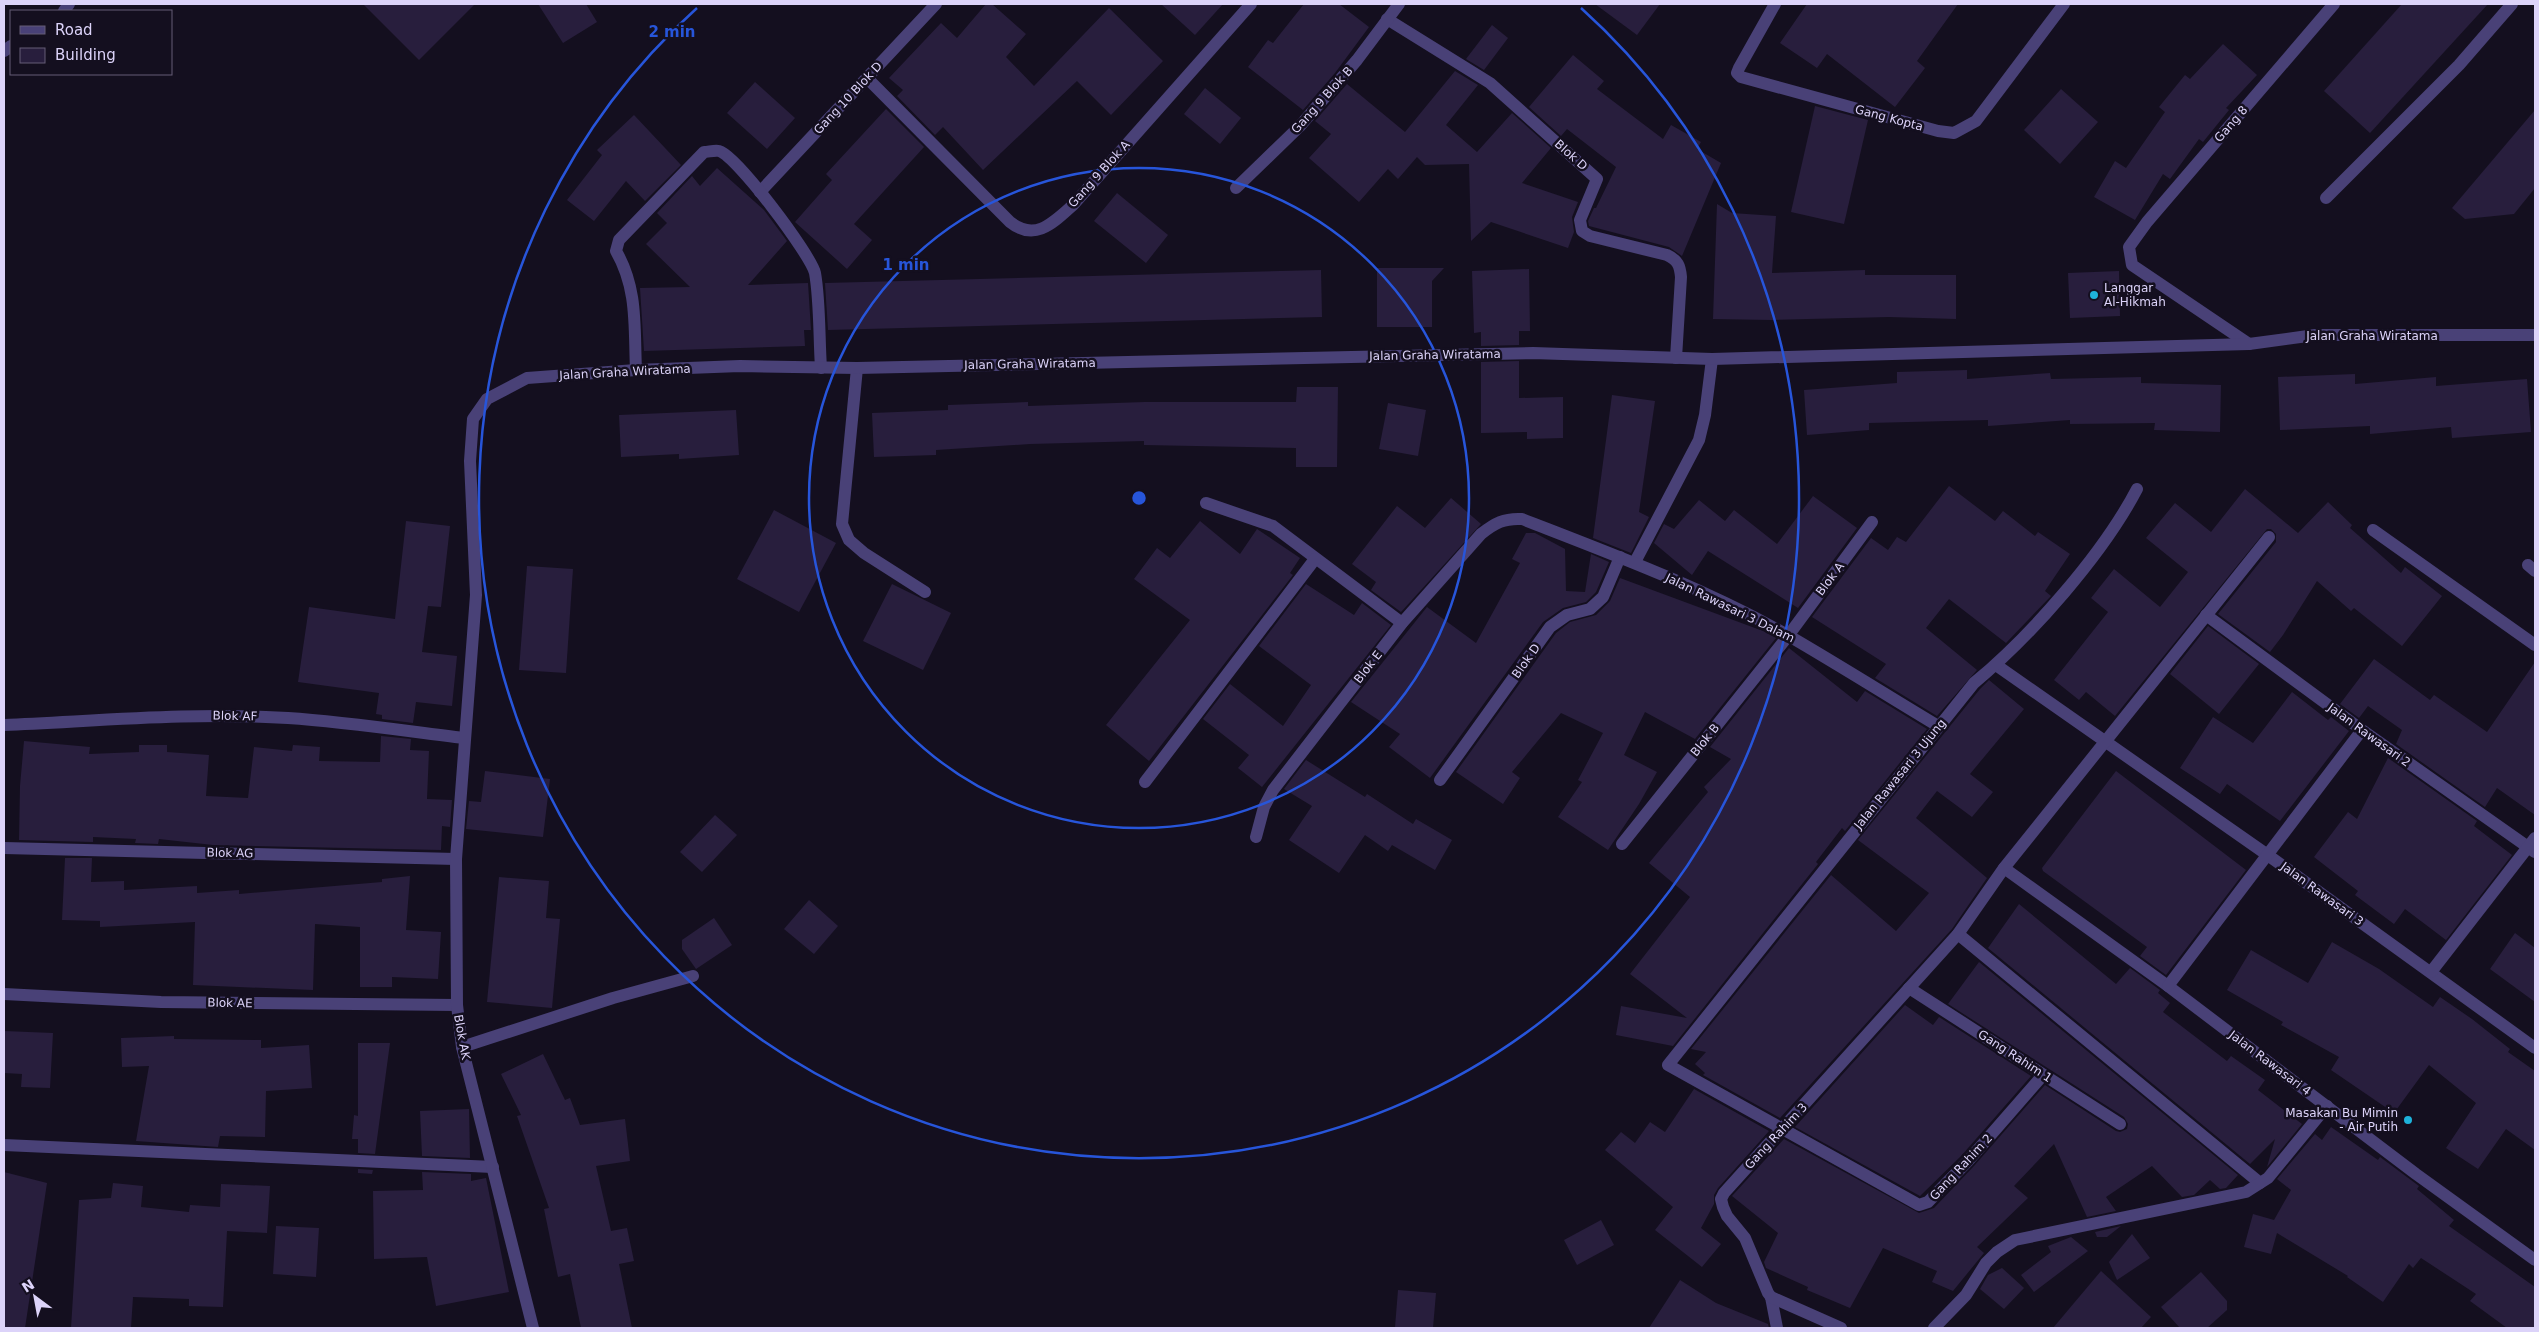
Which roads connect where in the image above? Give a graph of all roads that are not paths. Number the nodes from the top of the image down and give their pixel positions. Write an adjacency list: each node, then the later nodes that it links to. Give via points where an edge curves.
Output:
1 (936, 4): 9 (street, Gang 10 Blok D)
2 (1250, 4): 9 (street, Gang 9 Blok A, via 1073,205 1037,230 1028,232 1010,222)
3 (1399, 4): 8 (street, Gang 9 Blok B)
4 (1775, 4): 5 (street, Gang Kopta, via 1739,68 1737,73 1741,77 1954,133 1976,121)
5 (2064, 4)
6 (2334, 4): 14 (street, Gang 8, via 2147,222 2130,247 2132,265)
7 (2512, 4): 12 (street, via 2459,64)
8 (1387, 19): 10 (street, Gang 9 Blok B, via 1357,60 1300,126); 15 (street, Blok D, via 1490,83 1597,179 1580,220 1582,231 1676,260 1681,278)
9 (867, 78): 11 (street, Gang 10 Blok D)
10 (1236, 188)
11 (760, 192): 17 (street, via 815,272); 19 (street, via 720,151 704,152 619,240 616,251 630,281 634,299)
12 (2326, 198)
13 (2535, 335): 14 (street, Jalan Graha Wiratama, via 2314,334)
14 (2249, 344): 16 (street, Jalan Graha Wiratama)
15 (1676, 358): 16 (street, Jalan Graha Wiratama); 18 (street, Jalan Graha Wiratama, via 1533,353)
16 (1712, 359): 29 (street, via 1699,440)
17 (821, 368): 18 (street, Jalan Graha Wiratama); 19 (street, Jalan Graha Wiratama, via 740,366)
18 (857, 368): 30 (street, via 842,524 850,540 864,553)
19 (636, 370): 20 (street, Jalan Graha Wiratama)
20 (527, 378): 39 (street, Blok AK, via 487,399 473,419 470,461 476,595)
21 (2137, 489): 35 (street, Jalan Rawasari 3 Ujung, via 2121,520 2061,594)
22 (1206, 503): 28 (street, via 1273,526)
23 (1508, 518): 27 (street, Jalan Rawasari 3 Dalam, via 1522,519); 32 (street, Blok E, via 1482,534)
24 (1872, 522): 33 (street, Blok A)
25 (2373, 530): 34 (street)
26 (2269, 537): 31 (street, Gang Rahim 3)
27 (1620, 556): 29 (street, Jalan Rawasari 3 Dalam); 41 (street, Blok D, via 1603,598 1590,609 1567,615 1550,627)
28 (1315, 559): 32 (street); 42 (street)
29 (1635, 562): 33 (street, Jalan Rawasari 3 Dalam)
30 (924, 592)
31 (2206, 615): 38 (street, Jalan Rawasari 2); 40 (street, Gang Rahim 3)
32 (1402, 623): 43 (street, Blok E, via 1274,790 1264,807)
33 (1788, 636): 37 (street, Jalan Rawasari 3 Dalam); 44 (street, Blok B)
34 (2535, 645)
35 (1996, 665): 37 (street, Jalan Rawasari 3 Ujung, via 1974,683); 40 (street, Jalan Rawasari 3)
36 (4, 725): 39 (street, Blok AF, via 247,716)
37 (1938, 726): 62 (street, Jalan Rawasari 3 Ujung, via 1668,1065)
38 (2362, 730): 45 (street, Jalan Rawasari 2); 47 (street)
39 (464, 738): 48 (street, Blok AK)
40 (2106, 742): 47 (street, Jalan Rawasari 3); 49 (street, Gang Rahim 3)
41 (1440, 780)
42 (1145, 782)
43 (1256, 837)
44 (1622, 844)
45 (2533, 846): 51 (street)
46 (4, 848): 48 (street, Blok AG)
47 (2269, 856): 51 (street, Jalan Rawasari 3); 53 (street)
48 (456, 859): 56 (street, Blok AK)
49 (2004, 868): 50 (street, Gang Rahim 3); 53 (street, Jalan Rawasari 4)
50 (1958, 934): 54 (street, Gang Rahim 3); 65 (street)
51 (2431, 972): 58 (street, Jalan Rawasari 3)
52 (693, 976): 57 (street)
53 (2168, 986): 60 (street, Jalan Rawasari 4)
54 (1909, 988): 59 (street, Gang Rahim 1); 62 (street, Gang Rahim 3)
55 (4, 994): 56 (street, Blok AE, via 161,1002)
56 (457, 1006): 57 (street, Blok AK)
57 (462, 1047): 64 (street, Blok AK)
58 (2535, 1048)
59 (2043, 1075): 61 (street, Gang Rahim 1); 62 (street, Gang Rahim 2, via 1968,1161 1919,1205)
60 (2327, 1106): 65 (street, via 2276,1169); 66 (street, Jalan Rawasari 4)
61 (2120, 1124)
62 (1783, 1130): 67 (street, Gang Rahim 3, via 1721,1199 1727,1216 1745,1238)
63 (4, 1145): 64 (street)
64 (493, 1167): 68 (street, Blok AK)
65 (2260, 1183): 71 (street, via 2234,1196 2015,1240 1986,1263 1966,1295)
66 (2535, 1260)
67 (1771, 1297): 69 (street); 70 (street)
68 (533, 1328)
69 (1777, 1328)
70 (1842, 1328)
71 (1934, 1328)

